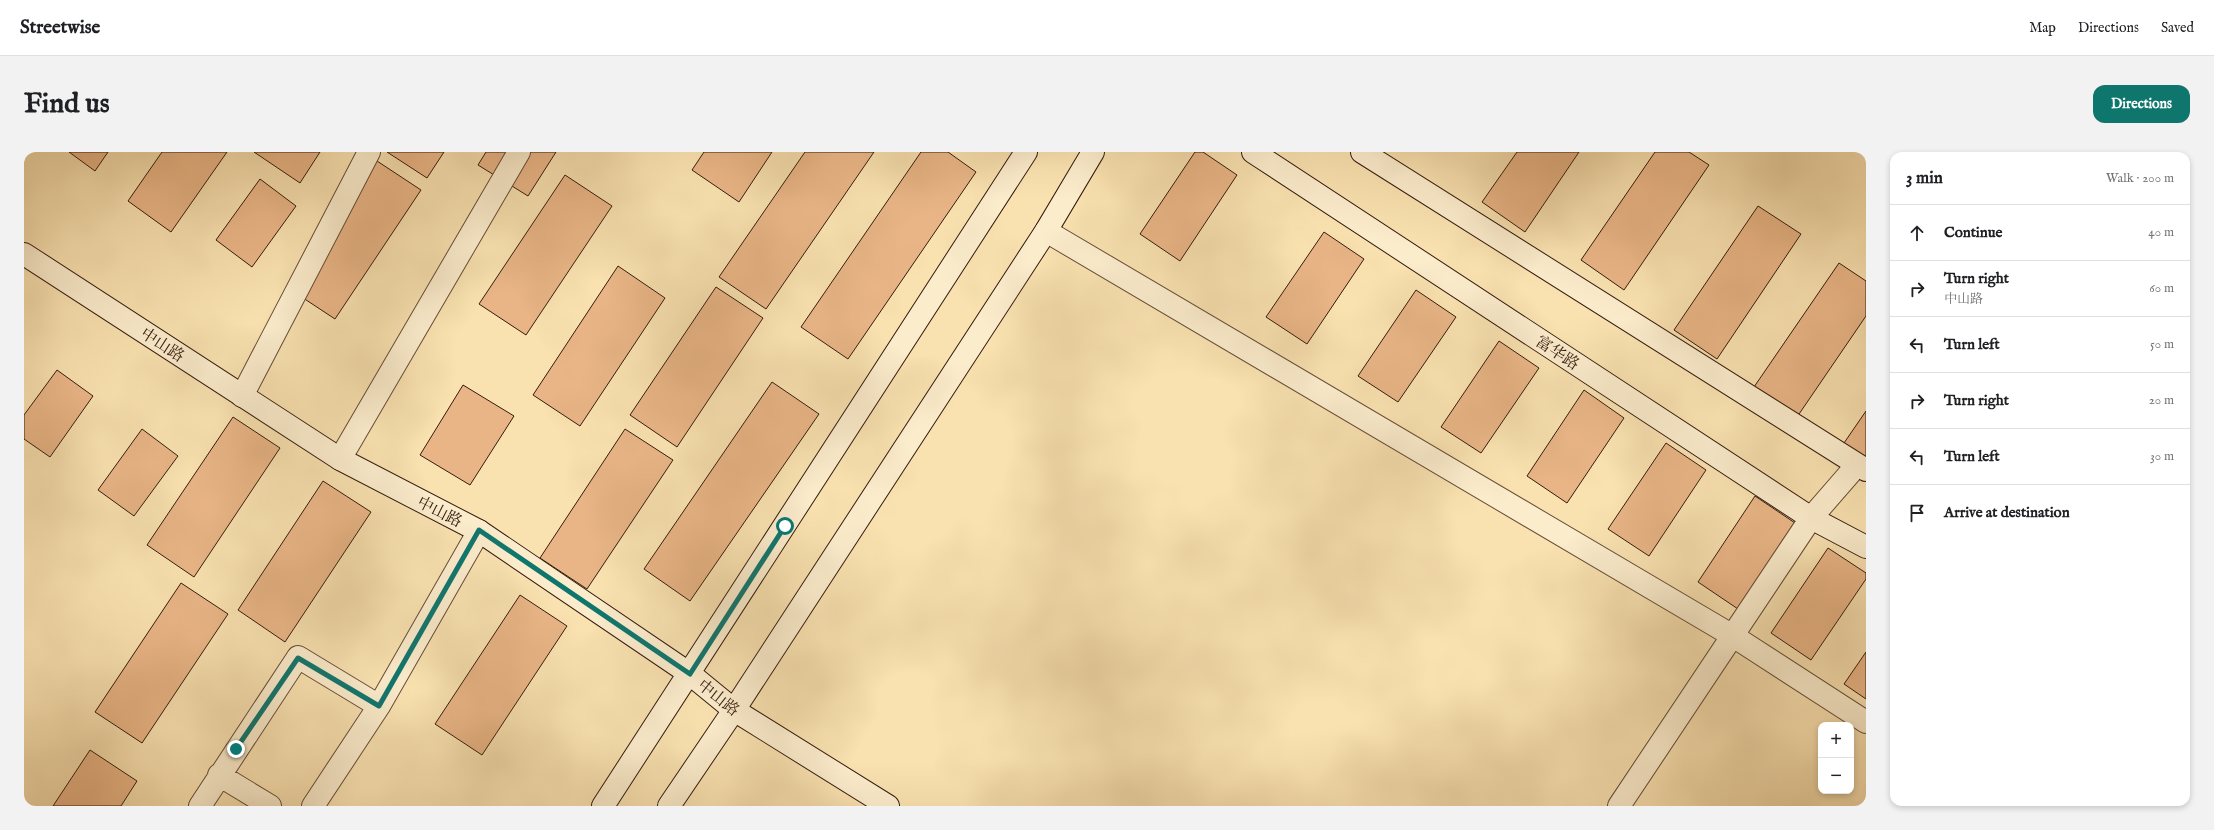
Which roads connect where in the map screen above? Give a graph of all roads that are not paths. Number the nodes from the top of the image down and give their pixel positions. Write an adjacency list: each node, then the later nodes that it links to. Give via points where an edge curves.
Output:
1 (369, 152): 9 (street)
2 (519, 152): 10 (street)
3 (1026, 152): 16 (street)
4 (1093, 152): 7 (street)
5 (1253, 152): 12 (street, 富华路)
6 (1362, 152): 11 (street)
7 (1046, 230): 15 (street); 18 (street)
8 (24, 254): 9 (street, 中山路)
9 (242, 396): 10 (street, 中山路)
10 (340, 459): 13 (street, 中山路)
11 (1862, 468): 12 (street)
12 (1811, 518): 14 (street, 富华路); 15 (street)
13 (479, 530): 16 (street, 中山路); 17 (street)
14 (1866, 547)
15 (1733, 636): 19 (street); 27 (street)
16 (690, 674): 18 (street, 中山路); 24 (street)
17 (379, 706): 20 (street, via 298,658); 23 (street)
18 (734, 710): 25 (street); 26 (street, 中山路)
19 (1866, 722)
20 (219, 775): 21 (street); 22 (street)
21 (200, 806)
22 (270, 806)
23 (312, 806)
24 (603, 806)
25 (669, 806)
26 (888, 806)
27 (1619, 806)

